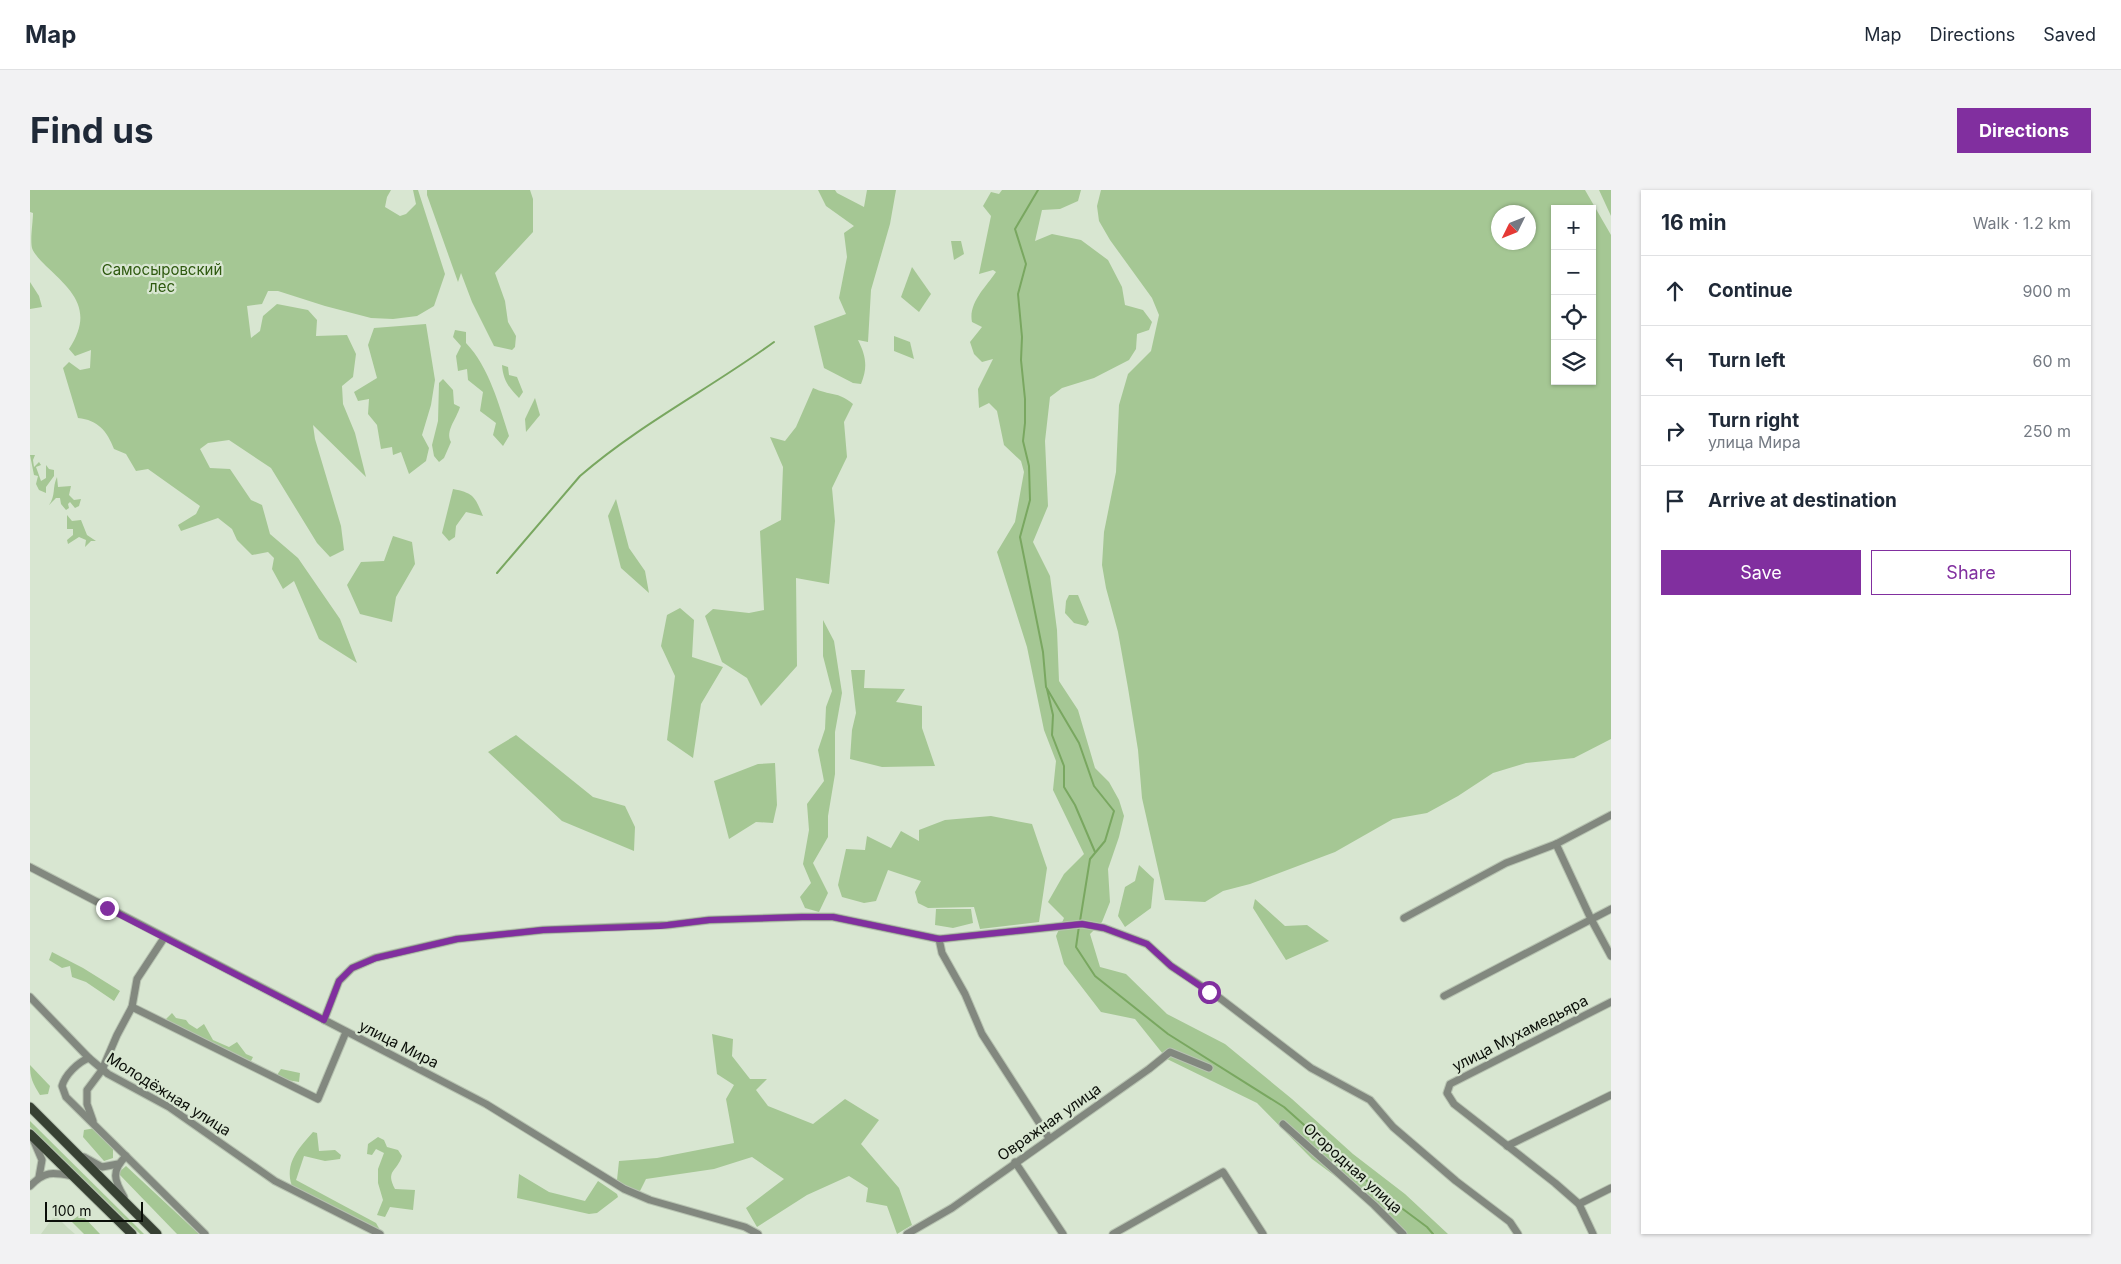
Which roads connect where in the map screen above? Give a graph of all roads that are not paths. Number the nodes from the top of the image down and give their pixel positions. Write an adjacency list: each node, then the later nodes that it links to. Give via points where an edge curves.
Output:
1 (1611, 815): 2 (street)
2 (1556, 844): 5 (street, via 1506,863); 6 (street)
3 (30, 867): 7 (street, улица Мира)
4 (1611, 909): 6 (street)
5 (1404, 918)
6 (1591, 919): 9 (street); 10 (street)
7 (164, 938): 13 (street, via 137,979); 14 (street, улица Мира)
8 (939, 939): 14 (street, via 833,917 709,920 660,926 543,930 457,939 376,958 352,968 339,981); 24 (street, via 942,953 982,1034); 48 (street, via 1079,925 1104,928 1147,944 1171,966 1221,999 1311,1068 1370,1100 1393,1127 1510,1222)
9 (1611, 956)
10 (1444, 996)
11 (30, 997): 16 (street)
12 (1611, 1002): 25 (street, улица Мухамедьяра, via 1450,1084 1447,1093 1454,1104)
13 (132, 1007): 15 (street, via 318,1099); 18 (street)
14 (324, 1020): 15 (street, улица Мира)
15 (346, 1032): 36 (street, улица Мира, via 486,1104 628,1191)
16 (90, 1058): 18 (street, Молодёжная улица); 21 (street, Молодёжная улица, via 65,1077 62,1086 66,1097)
17 (1209, 1068): 24 (street, Овражная улица, via 1170,1052)
18 (102, 1070): 21 (street, via 87,1090 87,1104); 40 (street, Молодёжная улица, via 169,1107 275,1180)
19 (1611, 1095): 25 (street)
20 (30, 1108): 26 (main road)
21 (94, 1124): 27 (street, Молодёжная улица)
22 (1283, 1124): 47 (street, Огородная улица, via 1374,1204)
23 (30, 1134): 30 (main road); 31 (street, via 42,1160)
24 (1049, 1138): 28 (street, Овражная улица)
25 (1507, 1146): 34 (street)
26 (76, 1152): 29 (street, via 102,1166); 35 (main road)
27 (126, 1156): 29 (street); 39 (street, Молодёжная улица)
28 (1015, 1162): 43 (street, Овражная улица, via 952,1208); 44 (street)
29 (118, 1164): 35 (street, via 116,1184)
30 (73, 1176): 31 (street, via 57,1173); 37 (main road)
31 (39, 1177): 32 (street)
32 (30, 1186)
33 (1611, 1188): 34 (street)
34 (1579, 1204): 49 (street)
35 (128, 1205): 38 (main road)
36 (745, 1227): 41 (street); 42 (street, улица Мира)
37 (132, 1234)
38 (157, 1234)
39 (205, 1234)
40 (380, 1234)
41 (740, 1234)
42 (758, 1234)
43 (907, 1234)
44 (1063, 1234)
45 (1113, 1234): 46 (street, via 1223,1172)
46 (1263, 1234)
47 (1403, 1234)
48 (1518, 1234)
49 (1593, 1234)

